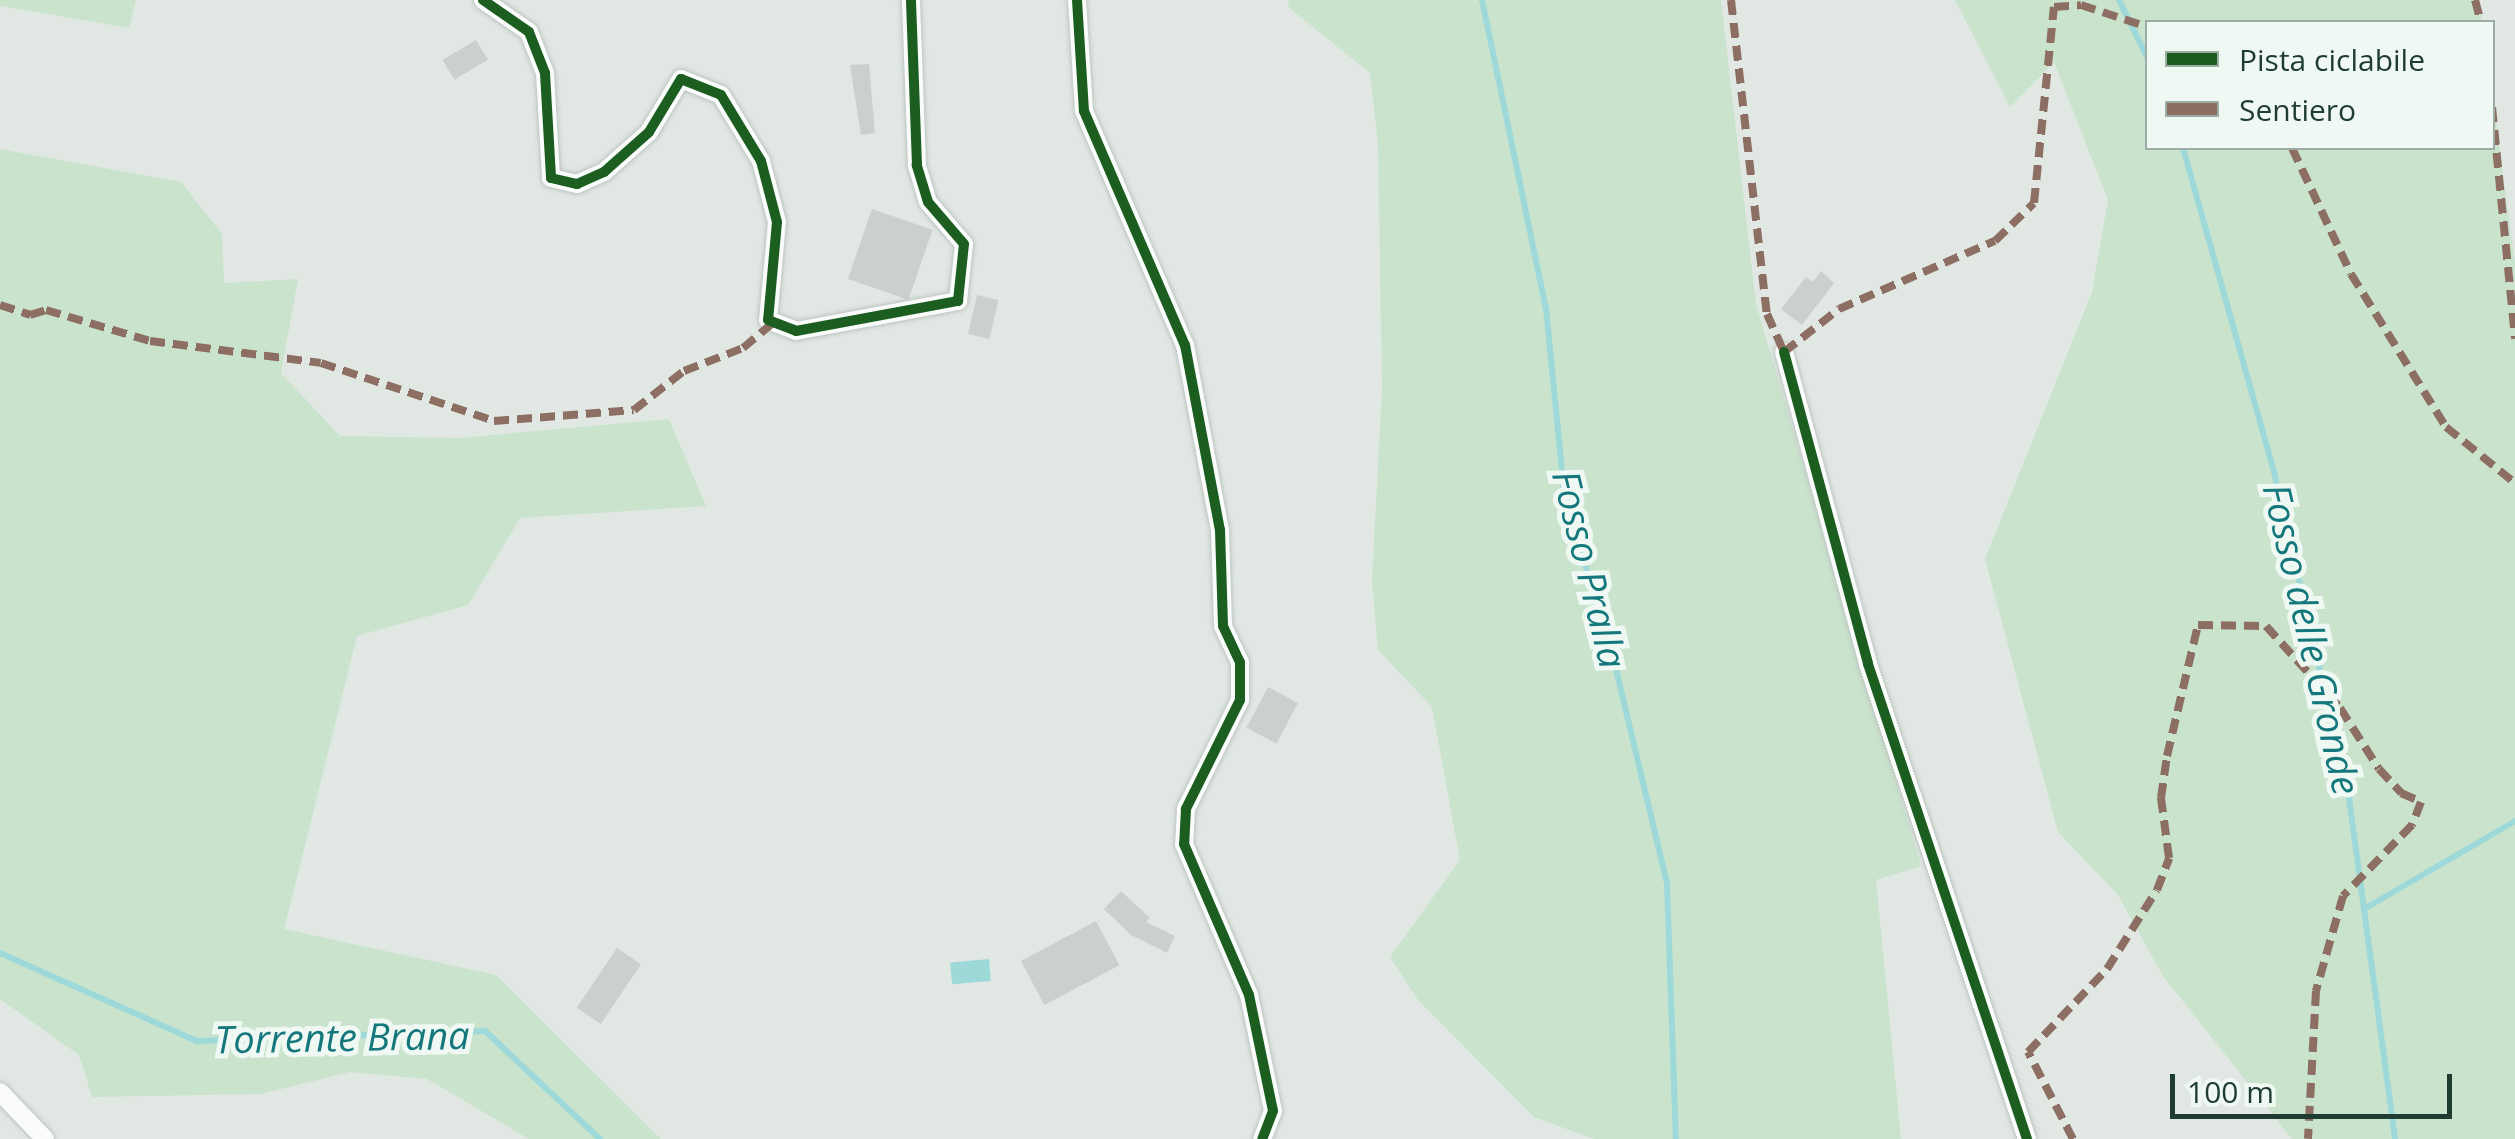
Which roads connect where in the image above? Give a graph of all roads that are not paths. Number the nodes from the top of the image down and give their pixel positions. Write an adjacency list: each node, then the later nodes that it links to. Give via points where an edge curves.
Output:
1 (483, 0): 2 (street, via 529,32 545,73 550,178 577,184 604,172 649,132 681,79 721,94 761,161 777,222 768,320 796,331 958,301 964,244 928,202 917,166)
2 (910, 0)
3 (1076, 0): 7 (street, via 1084,111 1185,344 1220,530 1223,626 1240,662 1240,700 1186,809 1184,844 1249,994 1272,1111)
4 (1784, 352): 8 (street, via 1868,664)
5 (0, 1092): 6 (street)
6 (45, 1139)
7 (1262, 1139)
8 (2027, 1139)

